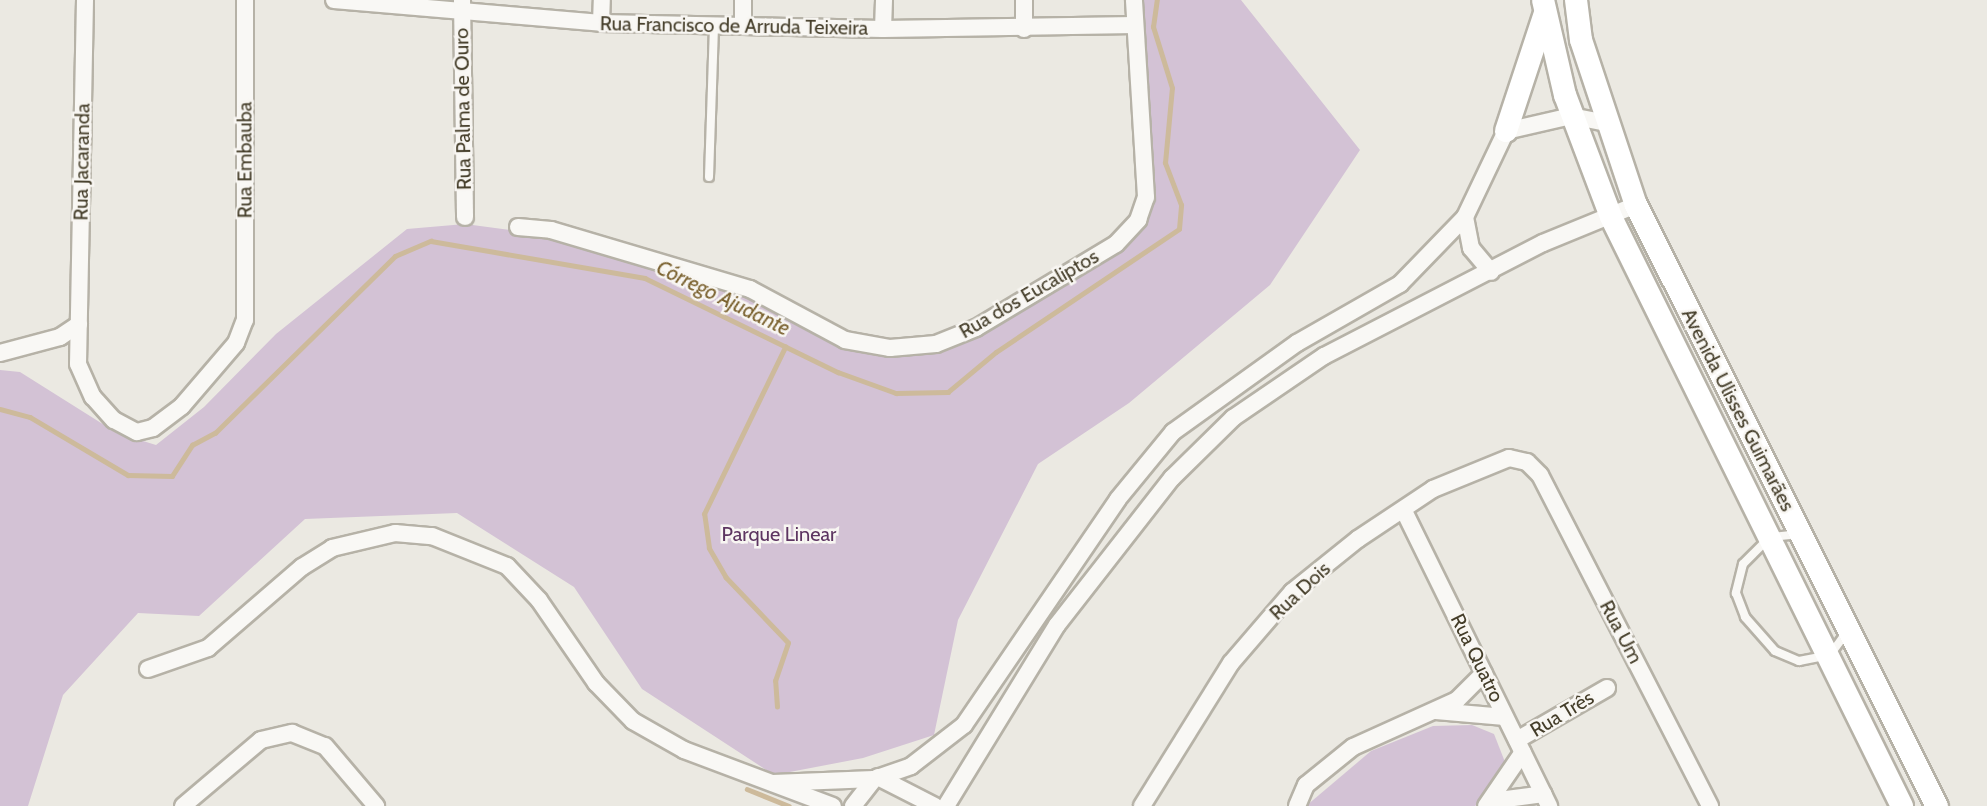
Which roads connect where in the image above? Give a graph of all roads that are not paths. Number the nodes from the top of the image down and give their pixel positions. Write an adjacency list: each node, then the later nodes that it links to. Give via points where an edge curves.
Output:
1 (85, 0): 28 (street, Rua Jacaranda)
2 (245, 0): 28 (street, Rua Embauba, via 245,320 236,343 182,406 153,428 137,432 114,420 84,382 78,364)
3 (334, 0): 10 (street, Rua Francisco de Arruda Teixeira)
4 (602, 0): 12 (street)
5 (743, 0): 15 (street)
6 (884, 0): 16 (street)
7 (1024, 0): 17 (street)
8 (1134, 0): 14 (street, Rua dos Eucaliptos)
9 (1576, 0): 19 (street, Avenida Ulisses Guimarães, via 1581,40)
10 (462, 4): 12 (street, Rua Francisco de Arruda Teixeira); 24 (street, Rua Palma de Ouro)
11 (1544, 6): 18 (street, Avenida Ulisses Guimarães); 20 (street)
12 (601, 23): 13 (street, Rua Francisco de Arruda Teixeira)
13 (714, 25): 15 (street, Rua Francisco de Arruda Teixeira); 21 (lane)
14 (1135, 25): 17 (street, Rua Francisco de Arruda Teixeira); 26 (street, Rua dos Eucaliptos, via 1146,197 1137,220 1116,244 976,328 936,344 890,348 845,340 750,290 551,230)
15 (743, 26): 16 (street, Rua Francisco de Arruda Teixeira)
16 (883, 29): 17 (street, Rua Francisco de Arruda Teixeira)
17 (1024, 29)
18 (1571, 116): 19 (street); 20 (street); 25 (street, Avenida Ulisses Guimarães)
19 (1607, 123): 22 (street, Avenida Ulisses Guimarães)
20 (1506, 131): 23 (street)
21 (709, 177)
22 (1636, 205): 25 (street); 32 (street, Avenida Ulisses Guimarães)
23 (1465, 217): 27 (street, via 1471,248); 42 (street, via 1400,284 1298,343 1173,432 1118,499 964,725 911,766)
24 (465, 218)
25 (1611, 218): 27 (street, via 1543,243); 33 (street, Avenida Ulisses Guimarães)
26 (518, 227)
27 (1491, 272): 51 (street, via 1324,356 1233,418 1172,478 1057,625)
28 (79, 324): 29 (street, via 60,337)
29 (0, 353)
30 (1527, 462): 31 (street, Rua Dois, via 1509,458 1433,489); 54 (street, Rua Um, via 1540,475)
31 (1404, 511): 37 (street, Rua Quatro); 52 (street, Rua Dois, via 1358,539 1292,592 1231,663)
32 (1800, 534): 33 (lane); 34 (street, Avenida Ulisses Guimarães)
33 (1770, 537): 35 (street, Avenida Ulisses Guimarães); 35 (lane, via 1743,564 1736,593 1745,617 1775,651 1799,661)
34 (1850, 626): 35 (lane); 56 (street, Avenida Ulisses Guimarães)
35 (1830, 655): 55 (street, Avenida Ulisses Guimarães)
36 (148, 669): 43 (street, via 208,648 302,567 332,548 395,533 432,536 481,551 507,566 539,600 596,683 633,721 684,750)
37 (1484, 673): 39 (street, via 1457,700); 40 (street, Rua Quatro)
38 (1607, 688): 41 (street, Rua Três)
39 (1432, 711): 40 (street); 53 (street, via 1353,747 1306,785)
40 (1505, 717): 41 (street, Rua Quatro)
41 (1520, 746): 44 (street, Rua Quatro); 45 (street)
42 (876, 778): 43 (street); 49 (street); 50 (street)
43 (773, 783): 48 (street)
44 (1546, 800): 45 (street)
45 (1489, 804)
46 (183, 806): 47 (street, via 248,748 274,734 292,733 325,746)
47 (376, 806)
48 (832, 806)
49 (853, 806)
50 (935, 806)
51 (946, 806)
52 (1142, 806)
53 (1297, 806)
54 (1710, 806)
55 (1902, 806)
56 (1937, 806)

